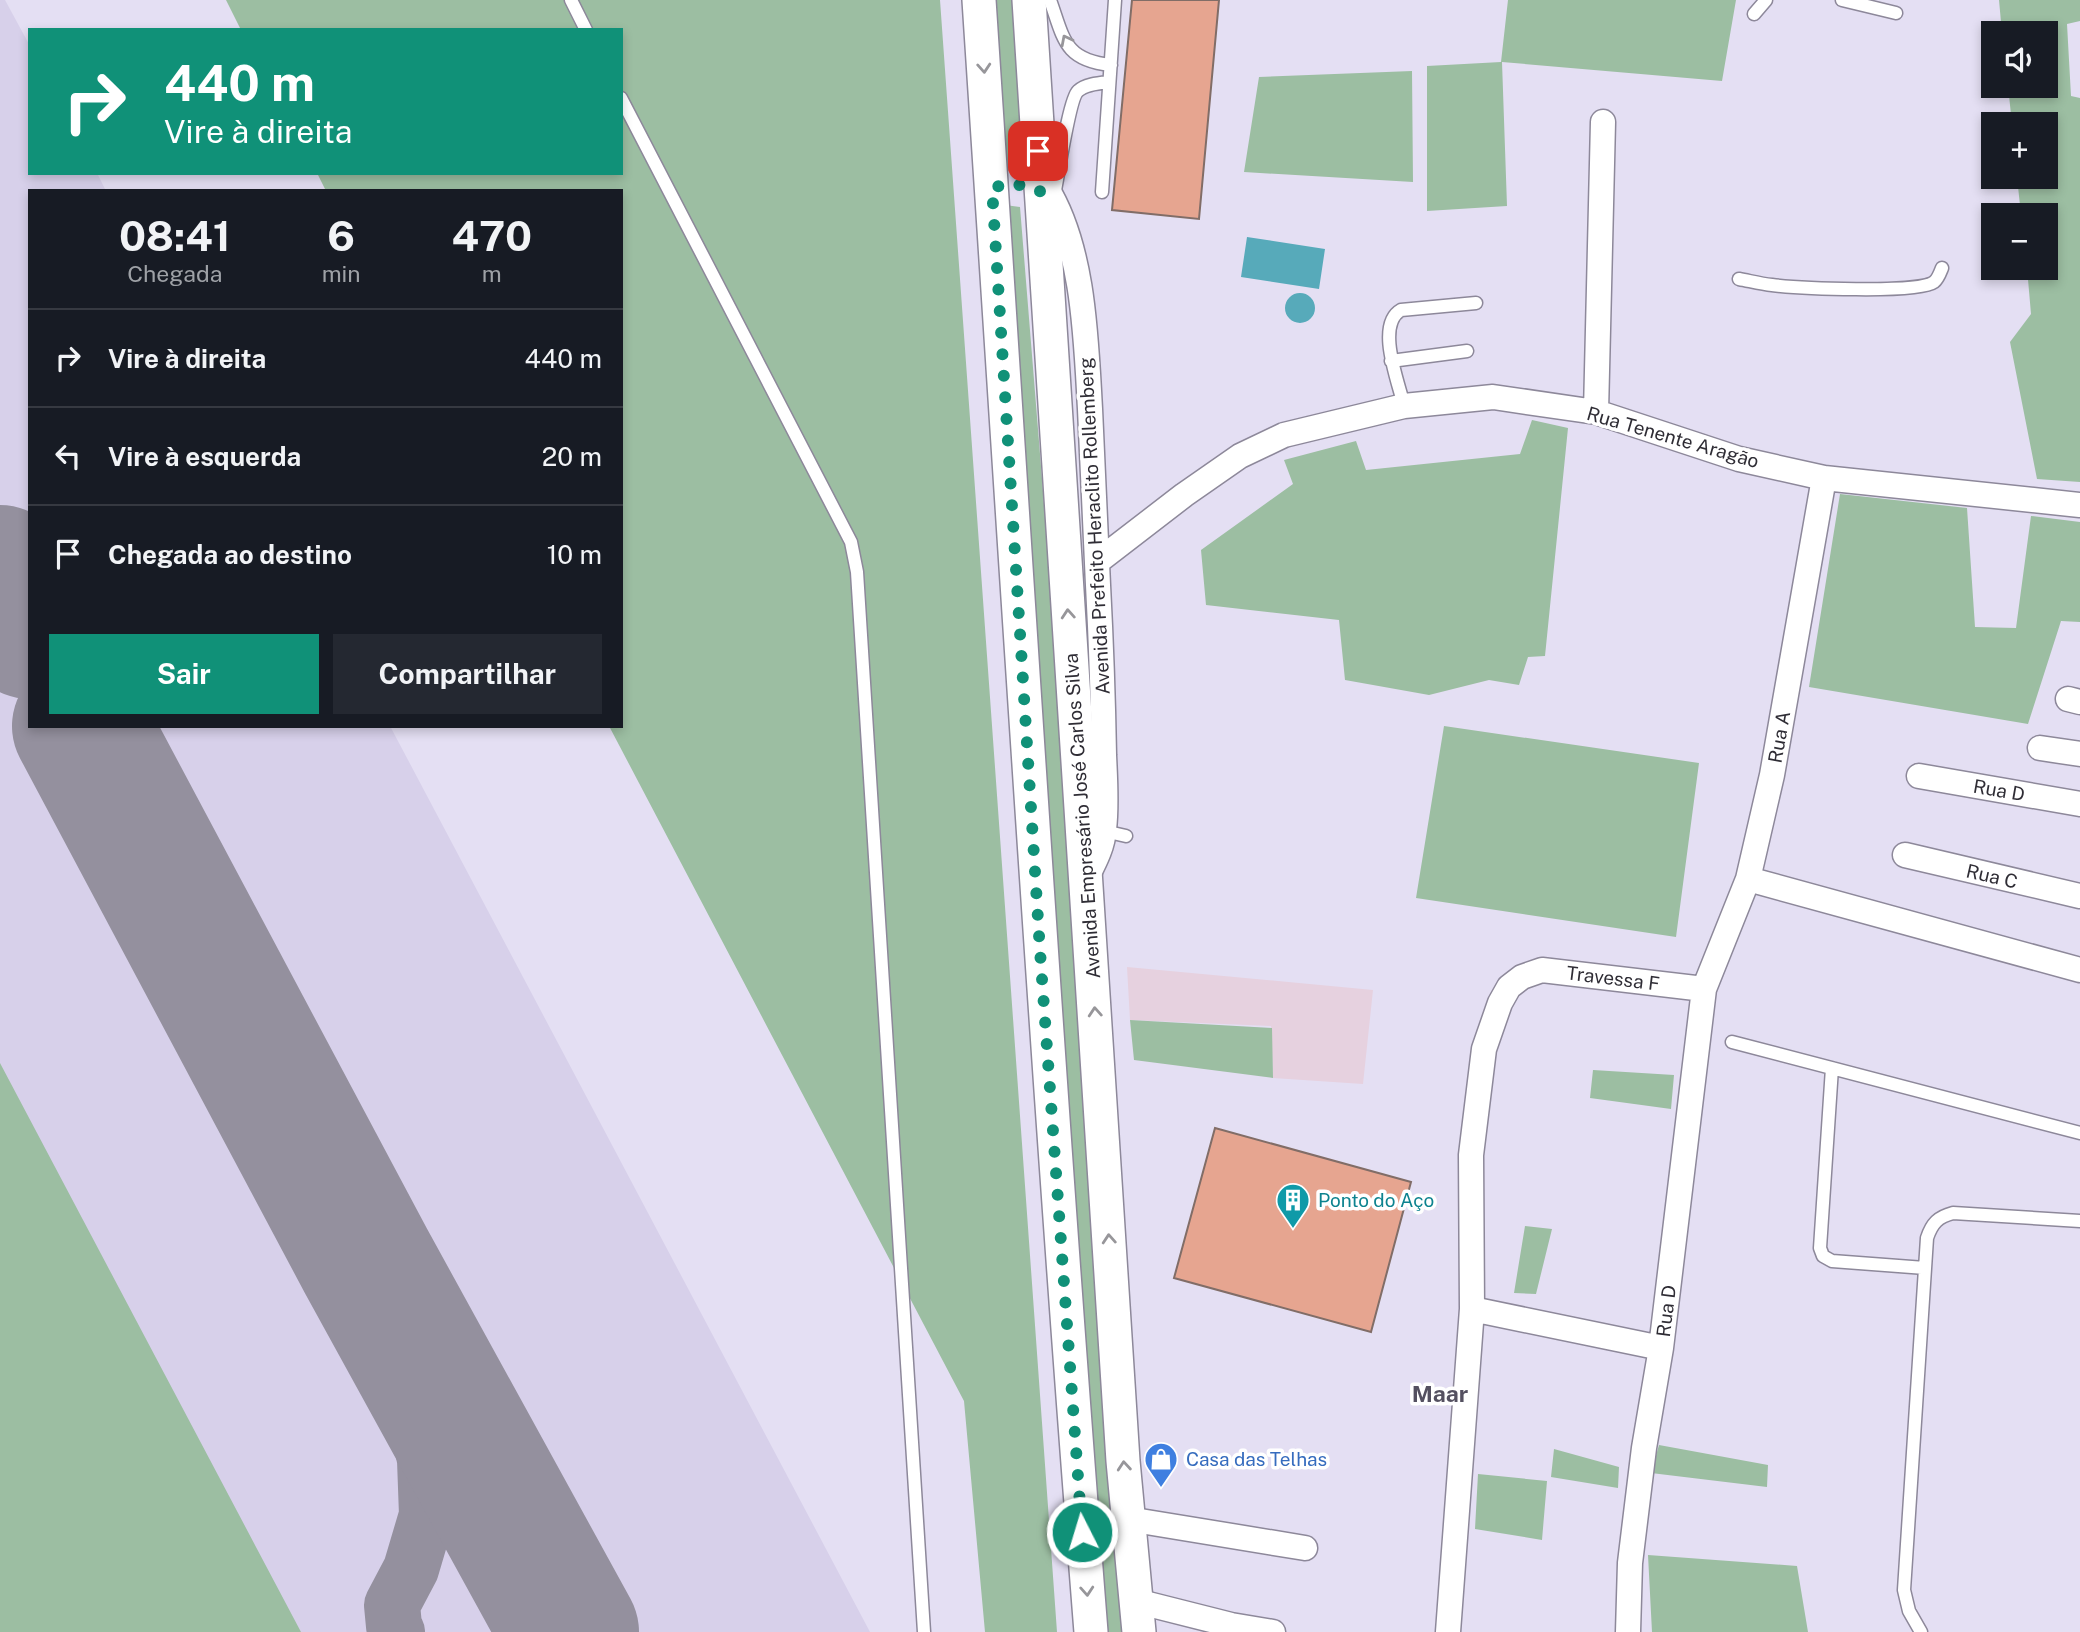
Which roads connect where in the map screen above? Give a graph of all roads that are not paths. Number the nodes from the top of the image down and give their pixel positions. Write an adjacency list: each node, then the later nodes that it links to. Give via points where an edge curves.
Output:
1 (570, 0): 10 (lane)
2 (979, 0): 15 (main road, one-way to 15)
3 (1029, 0): 16 (main road, Avenida Empresário José Carlos Silva)
4 (1050, 0): 11 (lane, one-way to 4, via 1079,58 1071,50)
5 (1115, 0): 11 (lane)
6 (1766, 0): 9 (lane)
7 (1842, 0): 8 (lane)
8 (1896, 13)
9 (1754, 14)
10 (585, 28)
11 (1111, 65): 12 (lane)
12 (1110, 82): 16 (lane, via 1076,92 1064,153); 17 (lane)
13 (623, 102): 50 (lane, via 851,542 855,562)
14 (1603, 121): 24 (street)
15 (992, 188): 16 (main road, via 1008,183); 51 (main road, one-way to 51, via 1040,951)
16 (1045, 189): 25 (street, Avenida Prefeito Heraclito Rollemberg, via 1068,239 1078,281); 26 (main road, Avenida Empresário José Carlos Silva)
17 (1102, 192)
18 (1942, 268): 19 (lane, via 1940,276 1923,287 1773,286)
19 (1740, 279)
20 (1476, 303): 22 (lane, via 1397,312 1389,338)
21 (1467, 351): 22 (lane)
22 (1391, 361): 23 (lane)
23 (1404, 406): 24 (street, Rua Tenente Aragão, via 1493,397); 29 (street, Rua Tenente Aragão, via 1284,435 1240,456)
24 (1596, 412): 27 (street, Rua Tenente Aragão, via 1739,459)
25 (1091, 433): 26 (street); 29 (street, Avenida Prefeito Heraclito Rollemberg)
26 (1057, 434): 36 (main road, Avenida Empresário José Carlos Silva, one-way to 26)
27 (1824, 478): 28 (street, Rua Tenente Aragão); 35 (street, Rua A, via 1772,775)
28 (2080, 505)
29 (1097, 562): 36 (street, Avenida Prefeito Heraclito Rollemberg, via 1115,834 1100,851)
30 (2040, 748): 31 (street)
31 (2080, 754)
32 (1919, 776): 33 (street, Rua D)
33 (2080, 804)
34 (1905, 855): 37 (street, Rua C)
35 (1748, 878): 38 (street); 39 (street, Rua A)
36 (1086, 880): 47 (main road, Avenida Empresário José Carlos Silva, one-way to 36)
37 (2080, 896)
38 (2080, 970)
39 (1704, 989): 45 (street, Travessa F, via 1542,970 1509,987 1484,1049 1471,1155); 46 (street, Rua D)
40 (1732, 1042): 41 (lane)
41 (1832, 1068): 42 (lane); 44 (lane, via 1823,1256 1832,1261)
42 (2080, 1133)
43 (2080, 1221): 44 (lane, via 1953,1213 1931,1226)
44 (1925, 1268): 55 (lane, via 1904,1590)
45 (1472, 1309): 46 (street); 53 (street)
46 (1661, 1348): 54 (street, Rua D, via 1630,1563)
47 (1128, 1519): 48 (street); 49 (main road, Avenida Empresário José Carlos Silva)
48 (1305, 1548)
49 (1137, 1617): 52 (street)
50 (924, 1632)
51 (1091, 1632)
52 (1273, 1632)
53 (1448, 1632)
54 (1628, 1632)
55 (1921, 1632)

